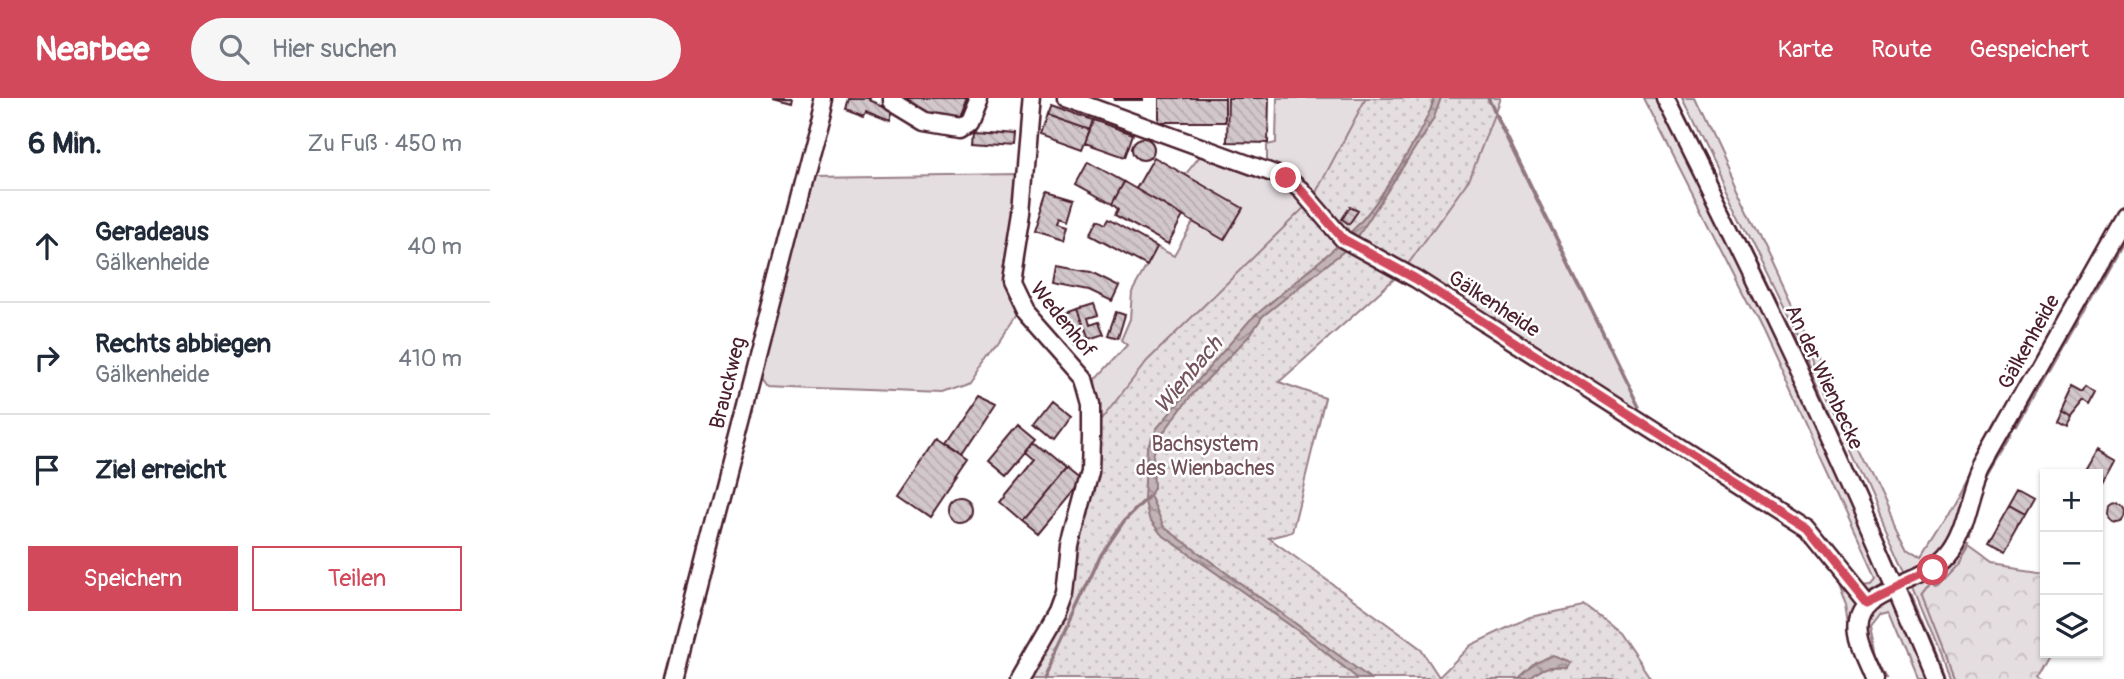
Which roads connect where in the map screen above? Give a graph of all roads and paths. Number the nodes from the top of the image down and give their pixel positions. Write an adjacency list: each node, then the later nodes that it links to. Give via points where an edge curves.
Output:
1 (824, 98): 10 (street, Brauckweg)
2 (892, 98): 3 (street, via 925,121 960,127 968,122)
3 (978, 98)
4 (1031, 98): 11 (street, Wedenhof, via 1010,281 1024,312 1084,379 1091,404 1091,438 1090,472 1074,526 1065,594)
5 (1066, 98): 9 (street, Gälkenheide, via 1286,178 1356,247 1416,279 1795,520 1820,542)
6 (1665, 98): 8 (street, An der Wienbecke, via 1779,328)
7 (2124, 216): 8 (street, Gälkenheide, via 1982,468 1950,553 1929,573)
8 (1896, 588): 9 (street, Gälkenheide); 13 (street, An der Wienbecke)
9 (1866, 602): 12 (street, via 1858,632)
10 (674, 679)
11 (1020, 679)
12 (1876, 679)
13 (1934, 679)

